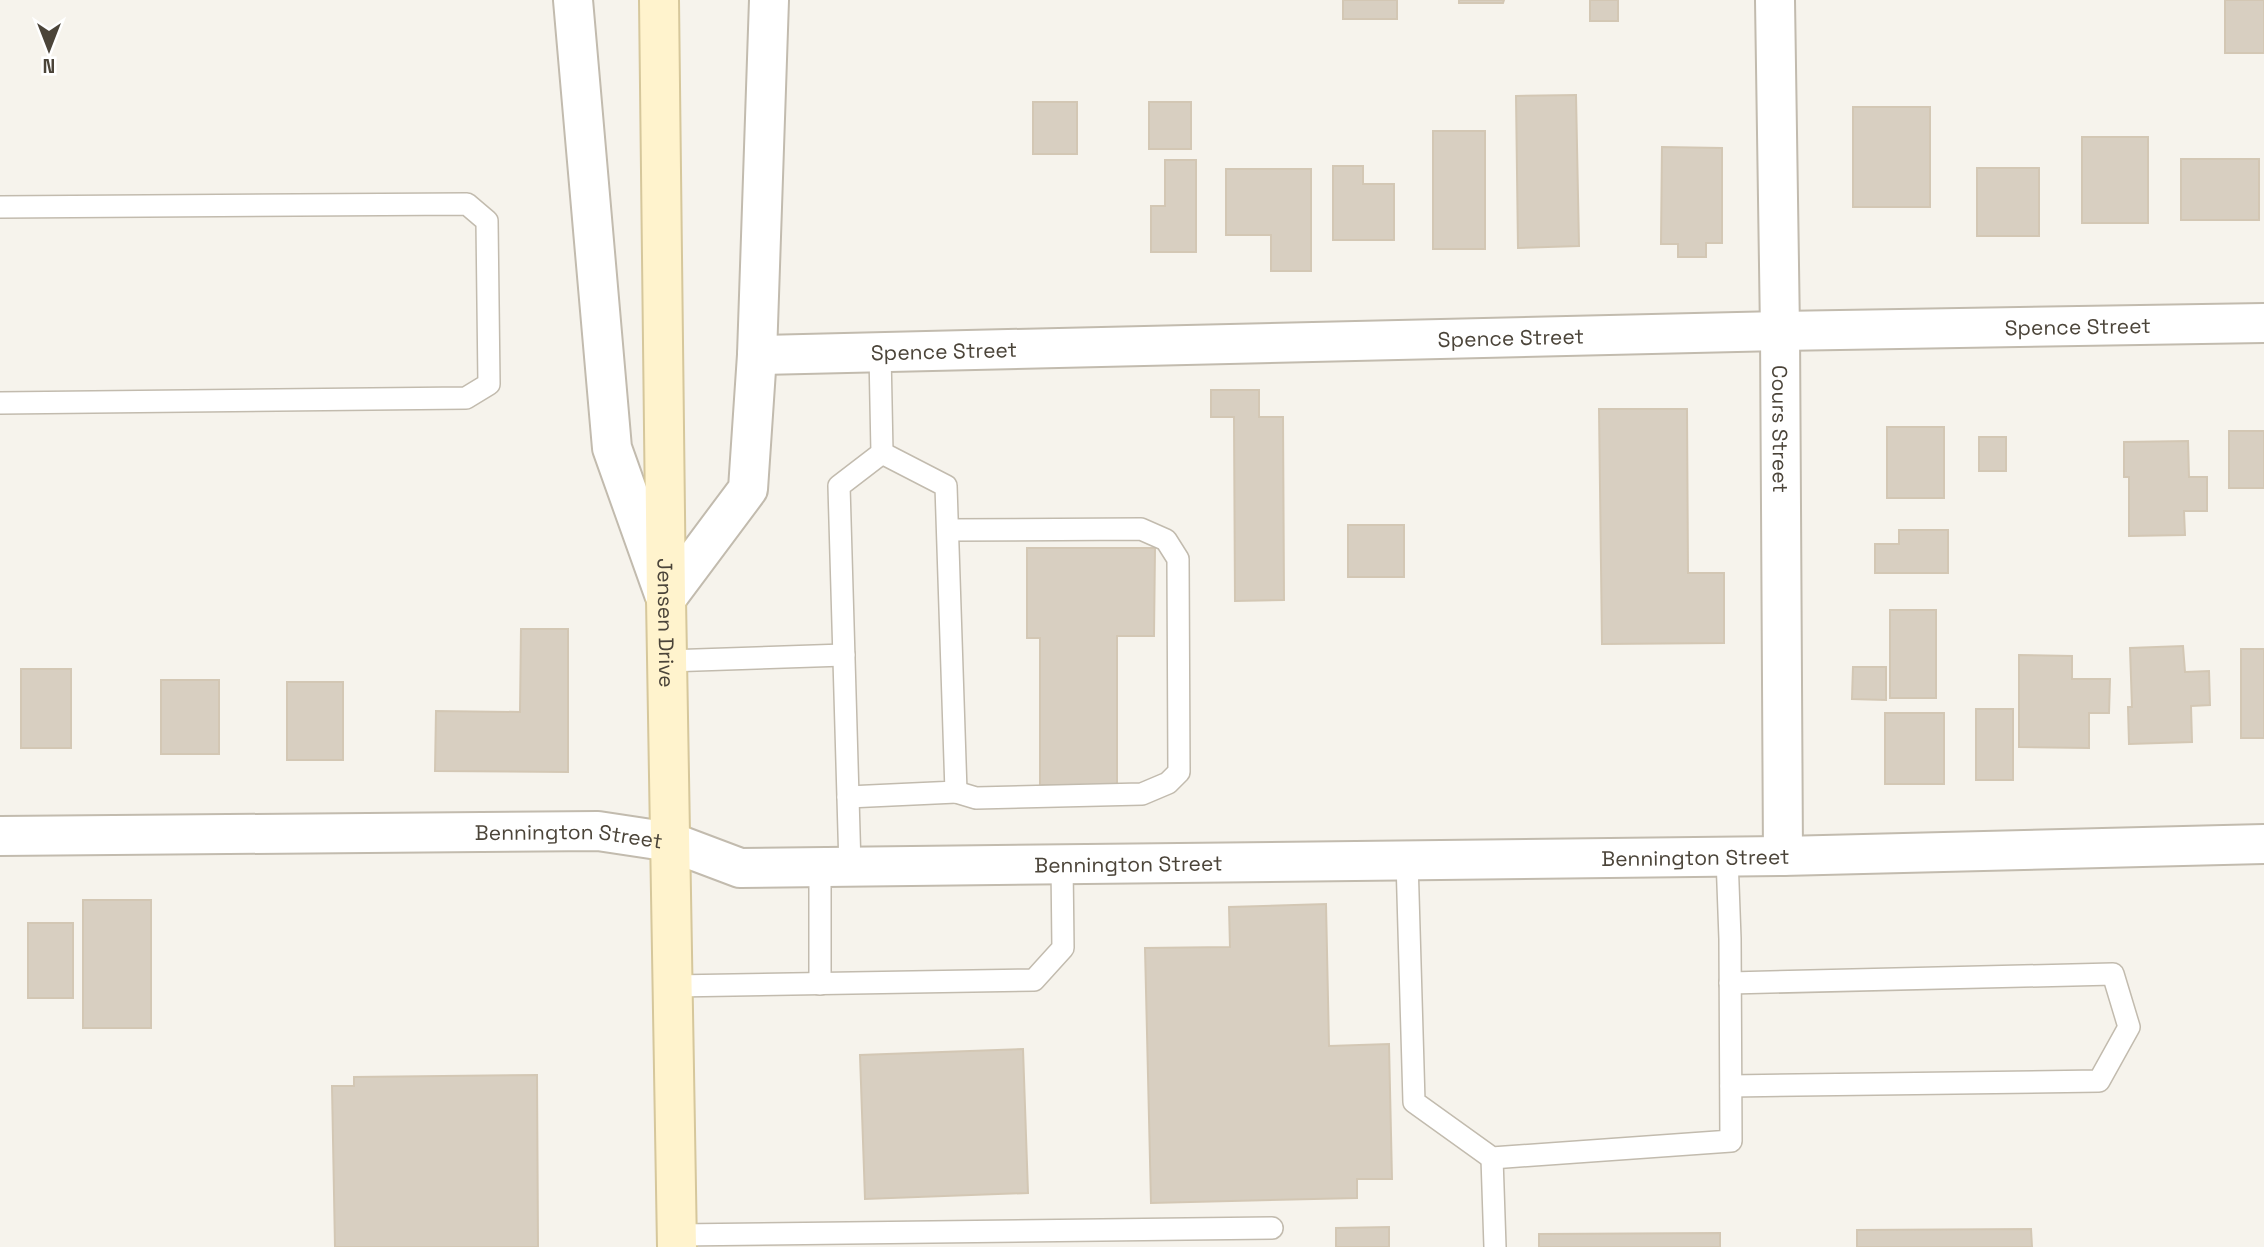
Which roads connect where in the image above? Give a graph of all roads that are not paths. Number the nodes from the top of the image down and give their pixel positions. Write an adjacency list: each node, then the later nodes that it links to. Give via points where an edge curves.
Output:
1 (573, 0): 13 (street, via 612,448)
2 (659, 0): 13 (main road, Jensen Drive)
3 (769, 0): 9 (street)
4 (1774, 0): 7 (street, Cours Street)
5 (0, 207): 10 (lane, via 467,204 487,221 489,384 466,398)
6 (2264, 323): 7 (street, Spence Street)
7 (1780, 331): 8 (street, Spence Street); 21 (street, Cours Street)
8 (880, 354): 9 (street, Spence Street); 11 (lane)
9 (757, 355): 13 (street, via 748,489)
10 (0, 402)
11 (882, 453): 12 (lane, via 946,486); 14 (lane, via 839,486)
12 (947, 530): 16 (lane); 16 (lane, via 1141,528 1166,540 1178,559 1179,772 1168,783 1142,794 976,798)
13 (666, 599): 15 (main road, Jensen Drive)
14 (844, 656): 15 (lane); 17 (lane)
15 (667, 662): 19 (main road, Jensen Drive)
16 (956, 792): 17 (lane)
17 (848, 797): 25 (lane)
18 (0, 836): 19 (street, Bennington Street, via 597,831)
19 (671, 842): 25 (street, Bennington Street, via 740,868); 28 (main road, Jensen Drive)
20 (2264, 844): 21 (street, Bennington Street)
21 (1783, 856): 22 (street, Bennington Street)
22 (1727, 857): 23 (street, Bennington Street); 26 (lane)
23 (1407, 860): 24 (street, Bennington Street); 30 (lane, via 1414,1102)
24 (1062, 864): 25 (street, Bennington Street); 27 (lane, via 1063,948 1034,980)
25 (835, 867): 27 (lane)
26 (1730, 982): 29 (lane); 29 (lane, via 2113,974 2129,1027 2099,1081)
27 (820, 984): 28 (lane)
28 (673, 986): 32 (main road, Jensen Drive)
29 (1731, 1086): 30 (lane, via 1731,1141)
30 (1492, 1158): 33 (lane)
31 (1272, 1228): 32 (lane)
32 (677, 1241)
33 (1494, 1247)

